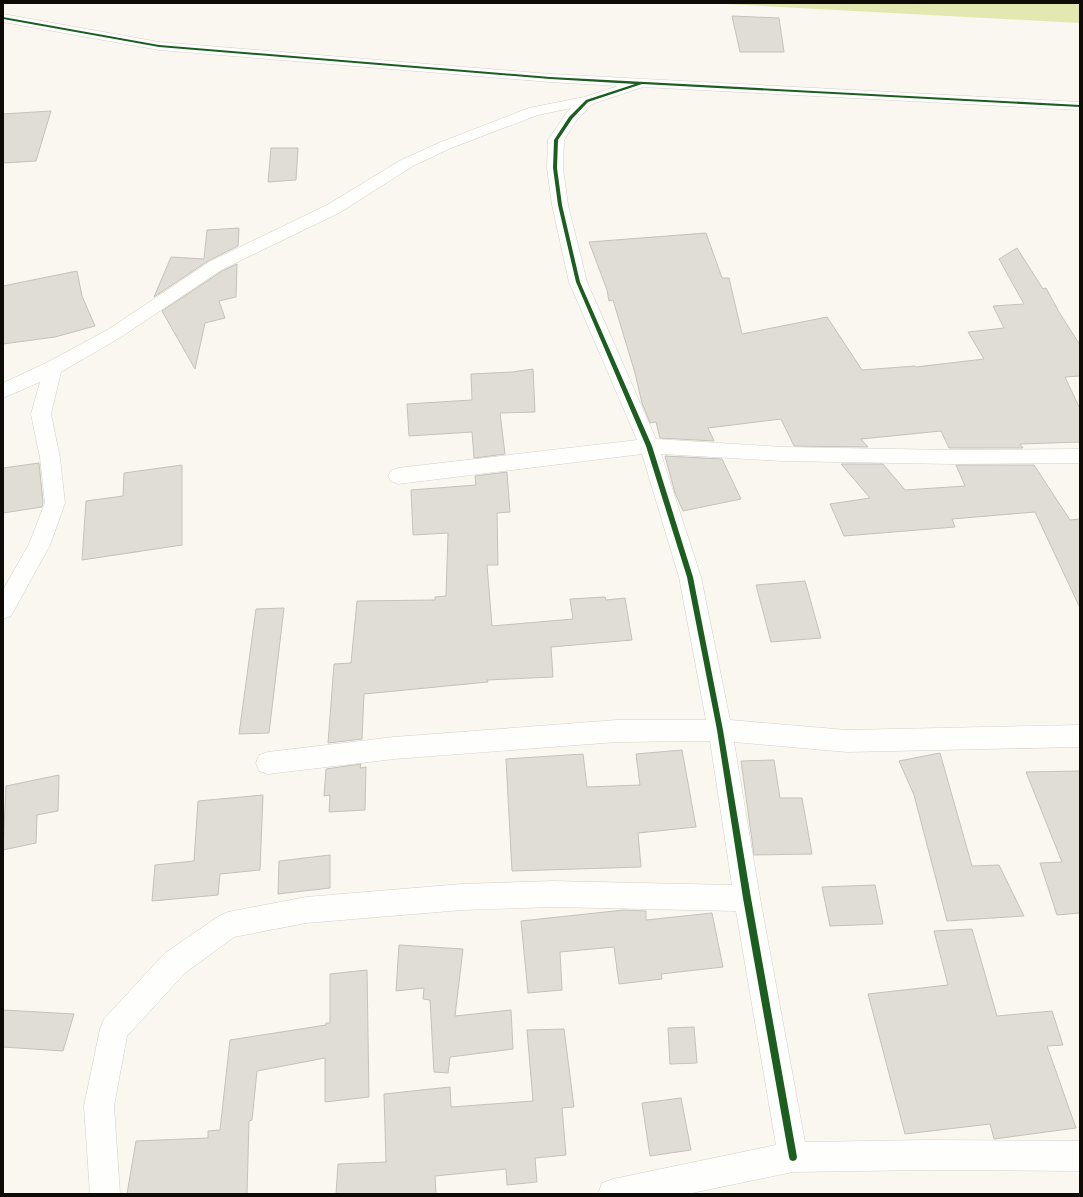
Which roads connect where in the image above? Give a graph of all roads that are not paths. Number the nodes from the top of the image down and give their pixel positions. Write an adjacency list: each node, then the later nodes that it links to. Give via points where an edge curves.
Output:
1 (3, 18): 2 (street, via 159,46)
2 (641, 83): 3 (street); 4 (street)
3 (587, 101): 5 (street, via 534,111 407,163 333,209 215,266 115,333); 7 (street, via 570,118 556,140 555,168 560,205 578,282)
4 (1080, 106)
5 (53, 368): 6 (street); 10 (street, via 41,414 50,458 55,504 39,545)
6 (3, 391)
7 (649, 446): 8 (street, via 782,454); 9 (street); 11 (street, via 690,577)
8 (1080, 456)
9 (398, 476)
10 (3, 610)
11 (720, 730): 12 (street, via 847,741); 13 (street, via 617,731 394,748); 14 (street)
12 (1080, 736)
13 (268, 763)
14 (746, 898): 16 (street); 18 (street, via 552,894 462,897 306,910 228,925 175,963 114,1029 99,1106)
15 (1080, 1156): 16 (street)
16 (793, 1157): 17 (street)
17 (670, 1188): 19 (street)
18 (105, 1194)
19 (613, 1194)

